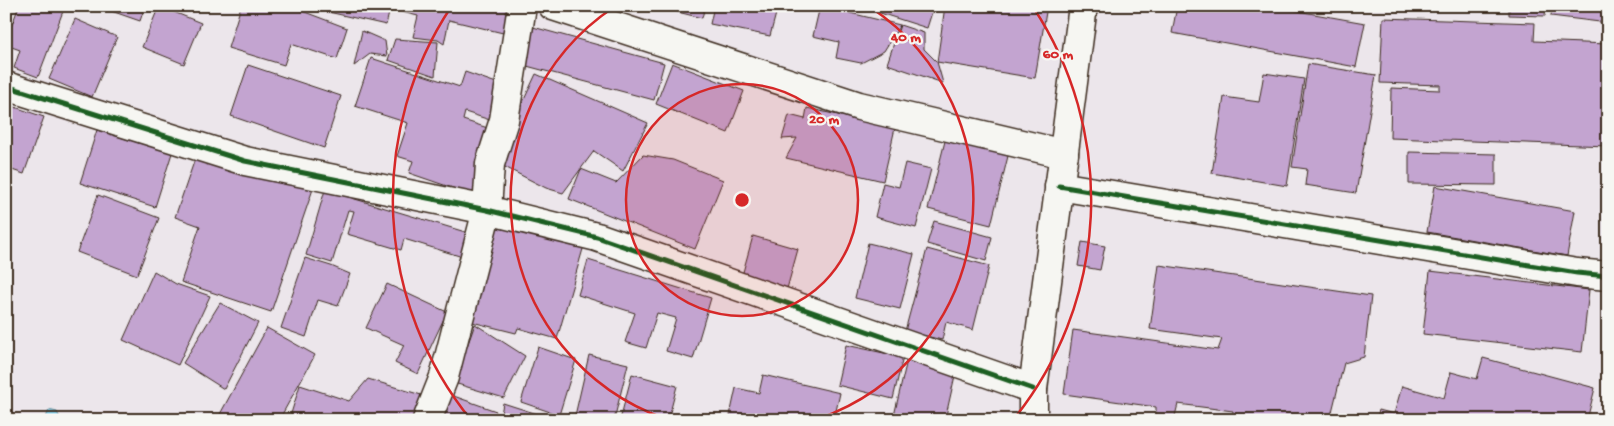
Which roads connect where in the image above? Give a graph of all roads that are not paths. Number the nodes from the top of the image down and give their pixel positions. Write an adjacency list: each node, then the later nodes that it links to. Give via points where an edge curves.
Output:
1 (522, 6): 7 (street, via 504,120 490,164)
2 (553, 6): 5 (street, via 859,106)
3 (1083, 6): 5 (street)
4 (6, 86): 7 (street, via 245,161)
5 (1064, 154): 6 (street)
6 (1059, 186): 8 (street); 9 (street)
7 (487, 210): 9 (street, via 597,237); 10 (street, via 444,377)
8 (1608, 276)
9 (1033, 389): 11 (street)
10 (428, 420)
11 (1033, 420)

